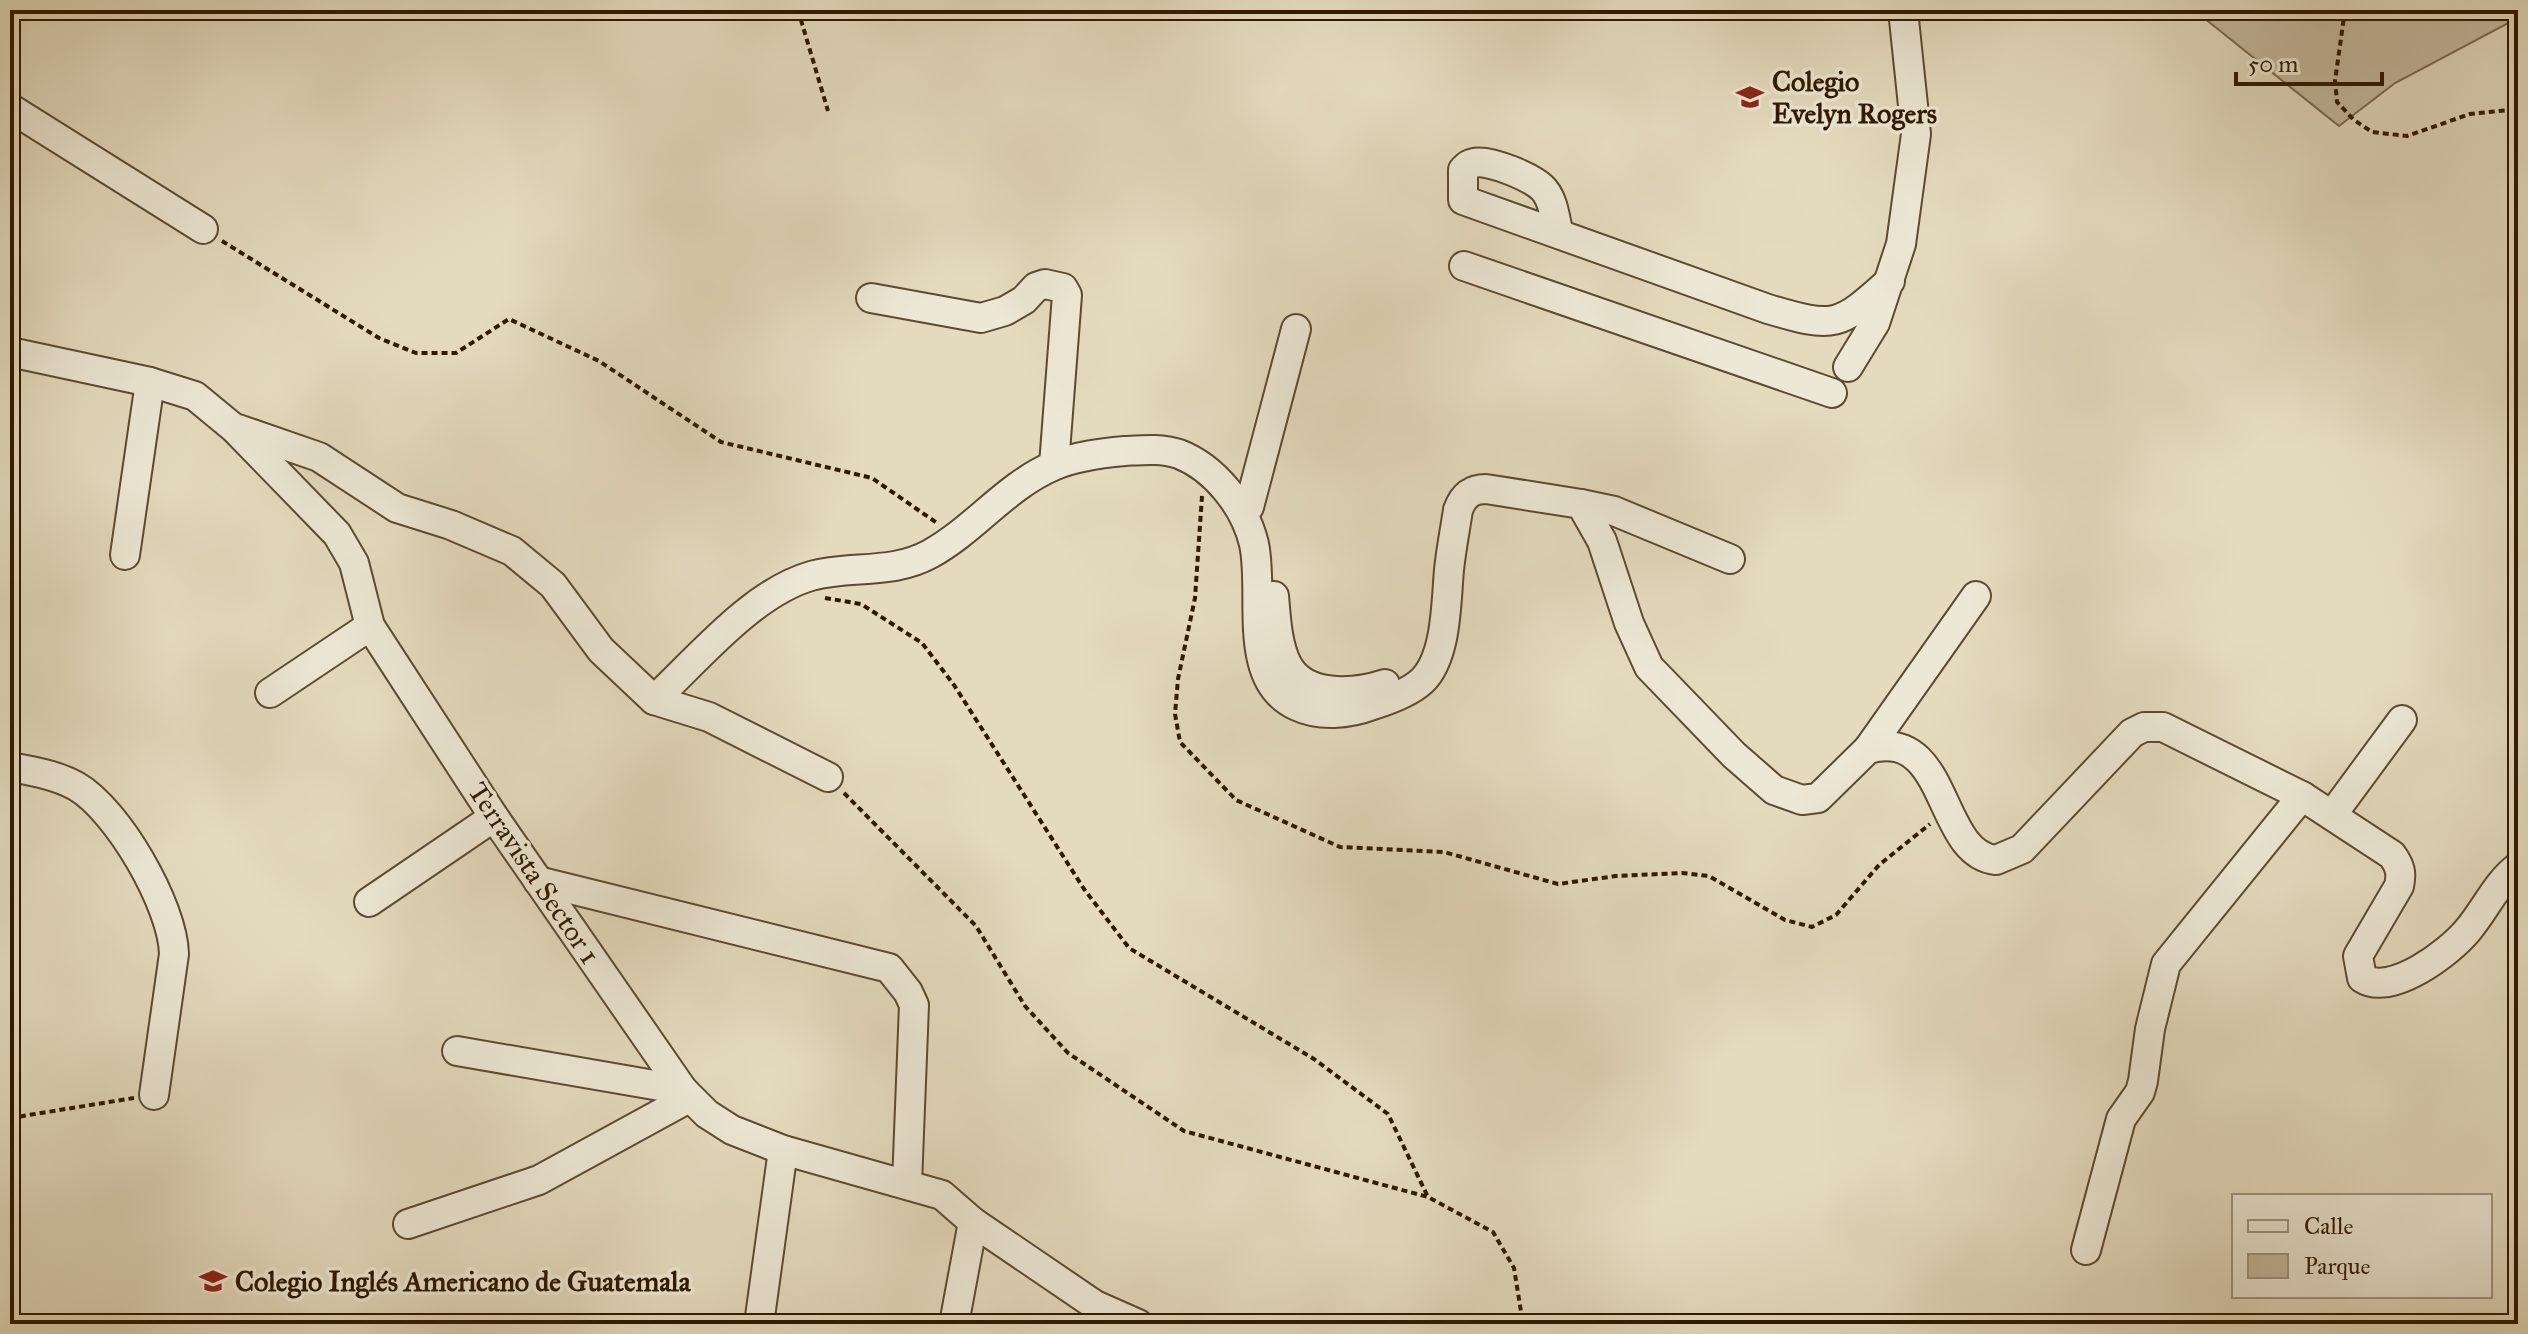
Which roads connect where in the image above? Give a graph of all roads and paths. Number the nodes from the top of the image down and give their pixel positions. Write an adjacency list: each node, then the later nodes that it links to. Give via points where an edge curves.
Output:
1 (798, 10): 6 (path)
2 (1903, 10): 10 (street, via 1916,134 1901,244)
3 (2345, 10): 5 (path, via 2337,102 2372,132 2407,136 2470,114)
4 (10, 108): 7 (street)
5 (2518, 109)
6 (828, 111)
7 (203, 229): 22 (path, via 379,338 416,353 456,353 509,319 599,361 721,442 872,478)
8 (1559, 234): 8 (street, via 1463,200 1462,174 1471,164 1482,163 1532,179 1546,191); 12 (street, via 1768,309 1813,322)
9 (1464, 266): 16 (street)
10 (1890, 281): 12 (street, via 1855,312); 12 (street, via 1875,323 1848,367)
11 (871, 298): 18 (street, via 981,318 1005,311 1036,287 1063,288 1067,295)
12 (1835, 321)
13 (1296, 329): 21 (street)
14 (10, 352): 15 (street, Terravista Sector 1)
15 (150, 382): 17 (street, Terravista Sector 1, via 195,396); 23 (street)
16 (1832, 393)
17 (235, 429): 27 (street, Terravista Sector 1, via 337,534 354,563); 30 (street, via 319,457 397,508 512,551 553,585 601,650)
18 (1054, 465): 19 (street, via 1102,453 1153,449 1176,453); 22 (street)
19 (1212, 475): 21 (street); 28 (street, via 1250,530 1262,659 1270,682 1285,701 1307,711 1336,714 1364,709 1422,681); 36 (path, via 1175,714 1180,742 1236,800 1340,847 1444,852 1558,884 1616,876 1709,876 1785,920 1812,927 1836,915 1879,865)
20 (1581, 504): 24 (street, via 1614,511); 28 (street, via 1486,489 1465,496 1458,510); 32 (street, via 1602,541 1649,667 1774,790 1802,800 1818,798)
21 (1249, 507): 28 (street, via 1267,551 1283,654 1295,677 1326,690 1351,692 1393,680)
22 (955, 536): 30 (street, via 929,555 890,568 812,576 780,590 743,616)
23 (125, 555)
24 (1730, 559)
25 (1976, 596): 32 (street)
26 (821, 597): 48 (path, via 861,604 922,643 1084,889 1129,948 1314,1059 1388,1114)
27 (370, 626): 29 (street); 38 (street, Terravista Sector 1)
28 (1438, 649)
29 (270, 693)
30 (654, 700): 34 (street, via 709,717)
31 (2402, 720): 37 (street)
32 (1868, 749): 36 (street, via 1894,747 1921,760)
33 (10, 767): 43 (street, via 59,778 94,798 125,836 154,889 174,945)
34 (828, 777): 48 (path, via 976,926 1025,1006 1068,1053 1184,1131)
35 (2302, 796): 36 (street, via 2170,730 2150,726 2132,733 2022,849 2003,858 1988,859 1974,852); 37 (street); 51 (street, via 2166,964 2140,1092 2121,1119)
36 (1948, 809)
37 (2332, 815): 39 (street, via 2392,855 2402,875 2358,956 2362,978 2373,983 2391,982 2425,966 2466,933)
38 (494, 817): 40 (street, Terravista Sector 1); 41 (street)
39 (2518, 867)
40 (538, 881): 44 (street, Terravista Sector 1); 47 (street, via 889,968 914,1005)
41 (369, 902)
42 (457, 1051): 44 (street)
43 (156, 1082): 45 (path)
44 (686, 1094): 46 (street, Terravista Sector 1, via 732,1130); 50 (street, via 539,1180)
45 (10, 1118)
46 (783, 1150): 47 (street, Terravista Sector 1); 52 (street)
47 (907, 1184): 49 (street, Terravista Sector 1, via 942,1195)
48 (1428, 1197): 55 (path, via 1493,1232 1514,1268)
49 (973, 1222): 53 (street); 54 (street, Terravista Sector 1, via 1095,1305)
50 (408, 1224)
51 (2086, 1250)
52 (759, 1324)
53 (954, 1324)
54 (1138, 1324)
55 (1523, 1324)

